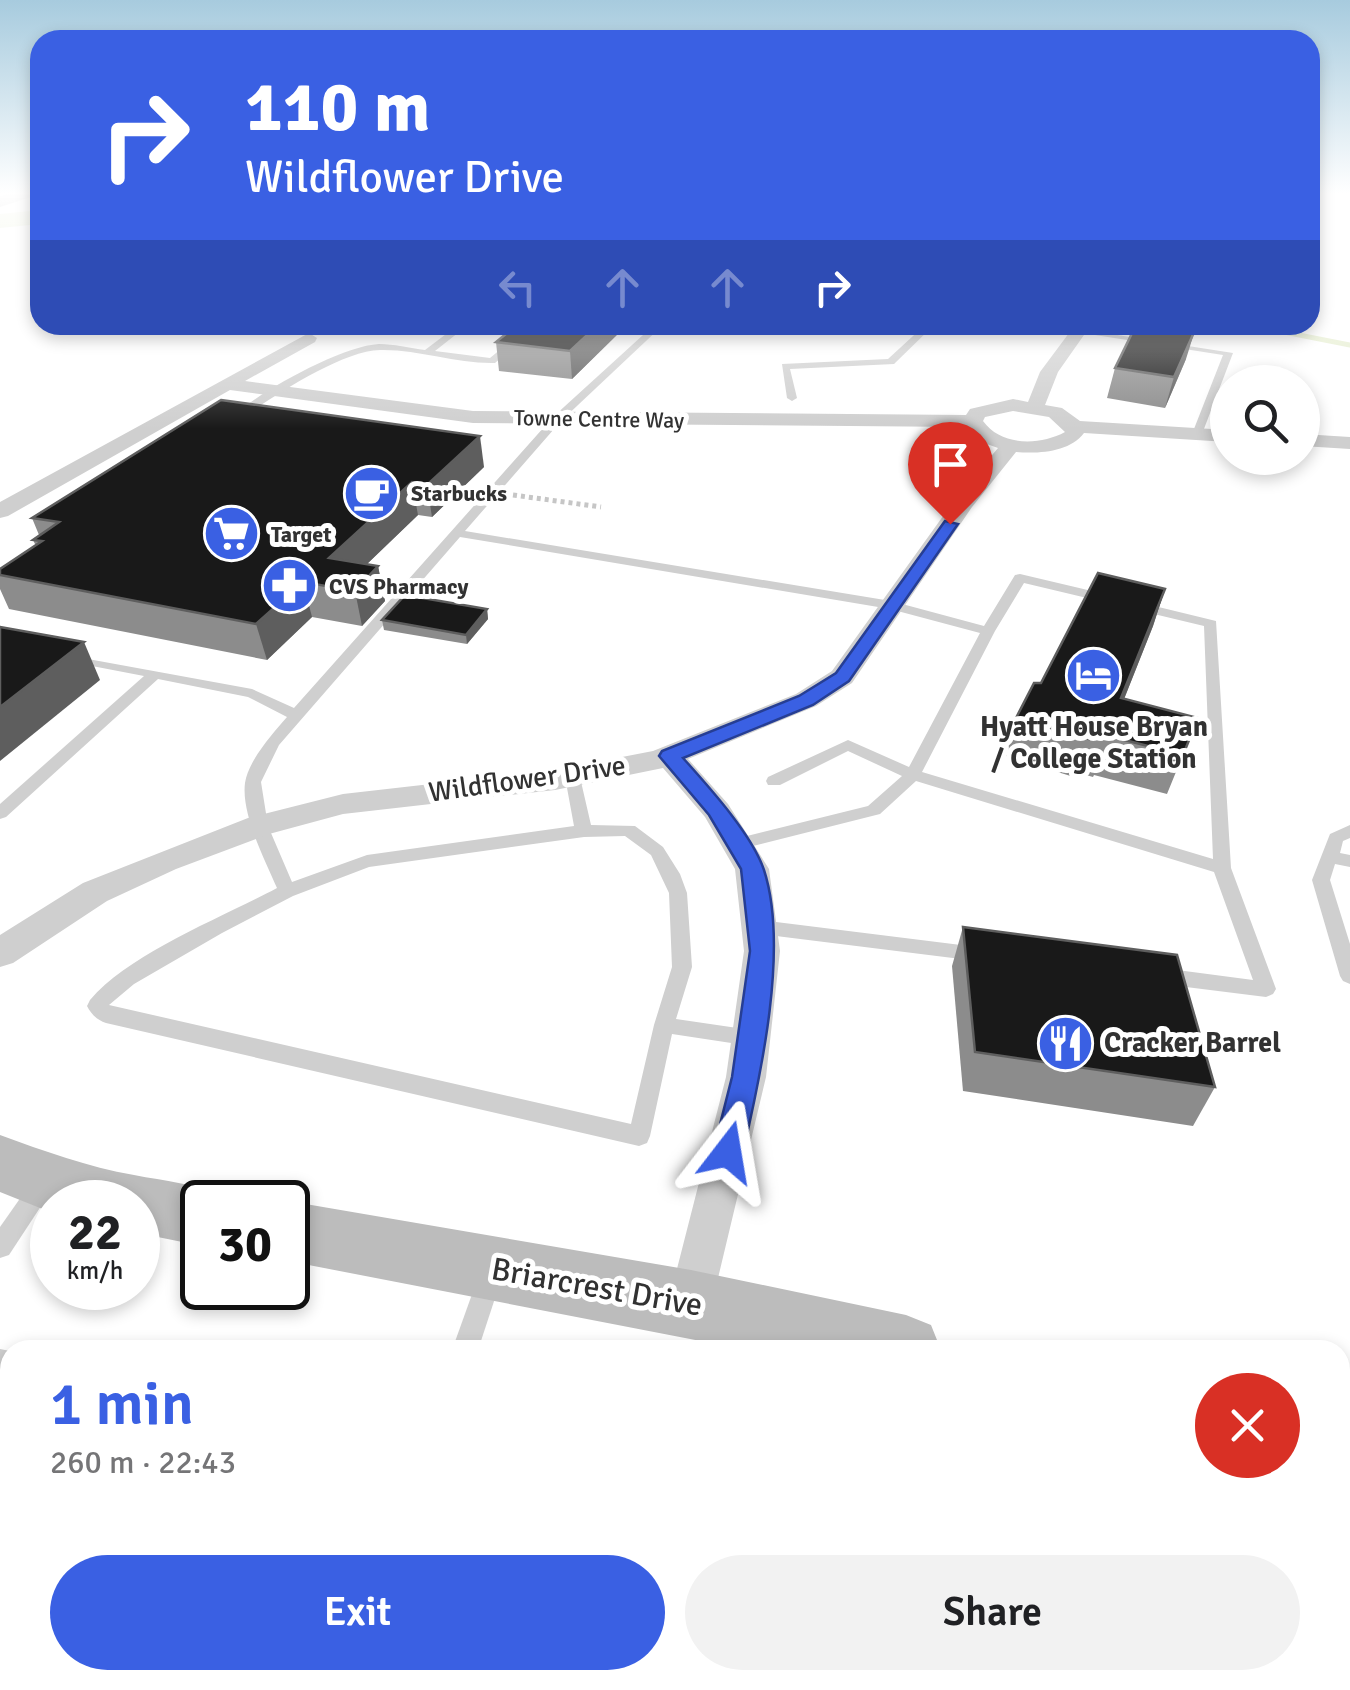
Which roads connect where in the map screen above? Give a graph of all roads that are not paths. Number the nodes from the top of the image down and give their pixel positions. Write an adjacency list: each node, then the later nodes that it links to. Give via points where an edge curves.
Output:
1 (451, 335): 8 (lane)
2 (523, 335): 8 (lane, via 492,360)
3 (648, 335): 13 (lane)
4 (919, 335): 11 (lane, via 891,362 785,366)
5 (1075, 335): 12 (street)
6 (1121, 335): 17 (lane, via 1228,353)
7 (309, 338): 9 (street)
8 (427, 353): 10 (lane, via 378,346)
9 (228, 384): 10 (street, Towne Centre Way); 22 (street)
10 (275, 391): 13 (street, Towne Centre Way, via 407,410); 16 (lane)
11 (792, 398)
12 (1035, 407): 14 (street, via 993,408); 15 (street)
13 (557, 419): 14 (street, Towne Centre Way); 23 (lane)
14 (973, 421): 21 (street, via 986,437)
15 (1076, 427): 17 (street); 21 (street, via 1056,444)
16 (220, 428)
17 (1197, 434): 18 (street)
18 (1210, 435)
19 (1320, 441): 20 (street)
20 (1350, 443)
21 (1011, 445): 24 (street, Wildflower Drive)
22 (0, 511)
23 (456, 534): 24 (lane); 28 (lane)
24 (891, 605): 25 (lane); 29 (street, Wildflower Drive, via 842,677 806,700)
25 (988, 631): 30 (lane); 40 (lane, via 1020,578 1211,624)
26 (58, 655): 27 (lane)
27 (155, 674): 28 (lane, via 252,692); 33 (lane)
28 (297, 716): 34 (lane, via 272,743 253,782)
29 (669, 756): 31 (street, Wildflower Drive); 37 (street)
30 (913, 775): 32 (lane, via 848,745); 37 (lane, via 874,810); 40 (lane)
31 (573, 777): 34 (street, Wildflower Drive, via 343,804); 35 (lane)
32 (774, 781)
33 (0, 813)
34 (259, 826): 41 (lane); 44 (street, Wildflower Drive, via 96,892)
35 (584, 831): 41 (lane, via 366,861); 48 (lane, via 629,830 657,851 671,874 682,968)
36 (1350, 831): 38 (lane, via 1336,838)
37 (737, 844): 43 (street, via 752,869)
38 (1329, 857): 39 (lane); 42 (lane, via 1321,880)
39 (1350, 862)
40 (1222, 868): 46 (lane, via 1266,989)
41 (287, 891): 48 (lane, via 128,978 97,1006 106,1015 639,1136)
42 (1341, 916): 47 (lane)
43 (760, 928): 45 (lane); 49 (street)
44 (0, 952)
45 (992, 956)
46 (1148, 975)
47 (1350, 976)
48 (664, 1024): 49 (lane)
49 (751, 1038): 55 (street)
50 (22, 1172): 51 (main road); 53 (lane)
51 (50, 1180)
52 (310, 1235): 54 (main road, Briarcrest Drive)
53 (0, 1247)
54 (493, 1268): 55 (main road, Briarcrest Drive); 56 (lane)
55 (692, 1304): 57 (main road, Briarcrest Drive)
56 (468, 1340)
57 (859, 1340)

